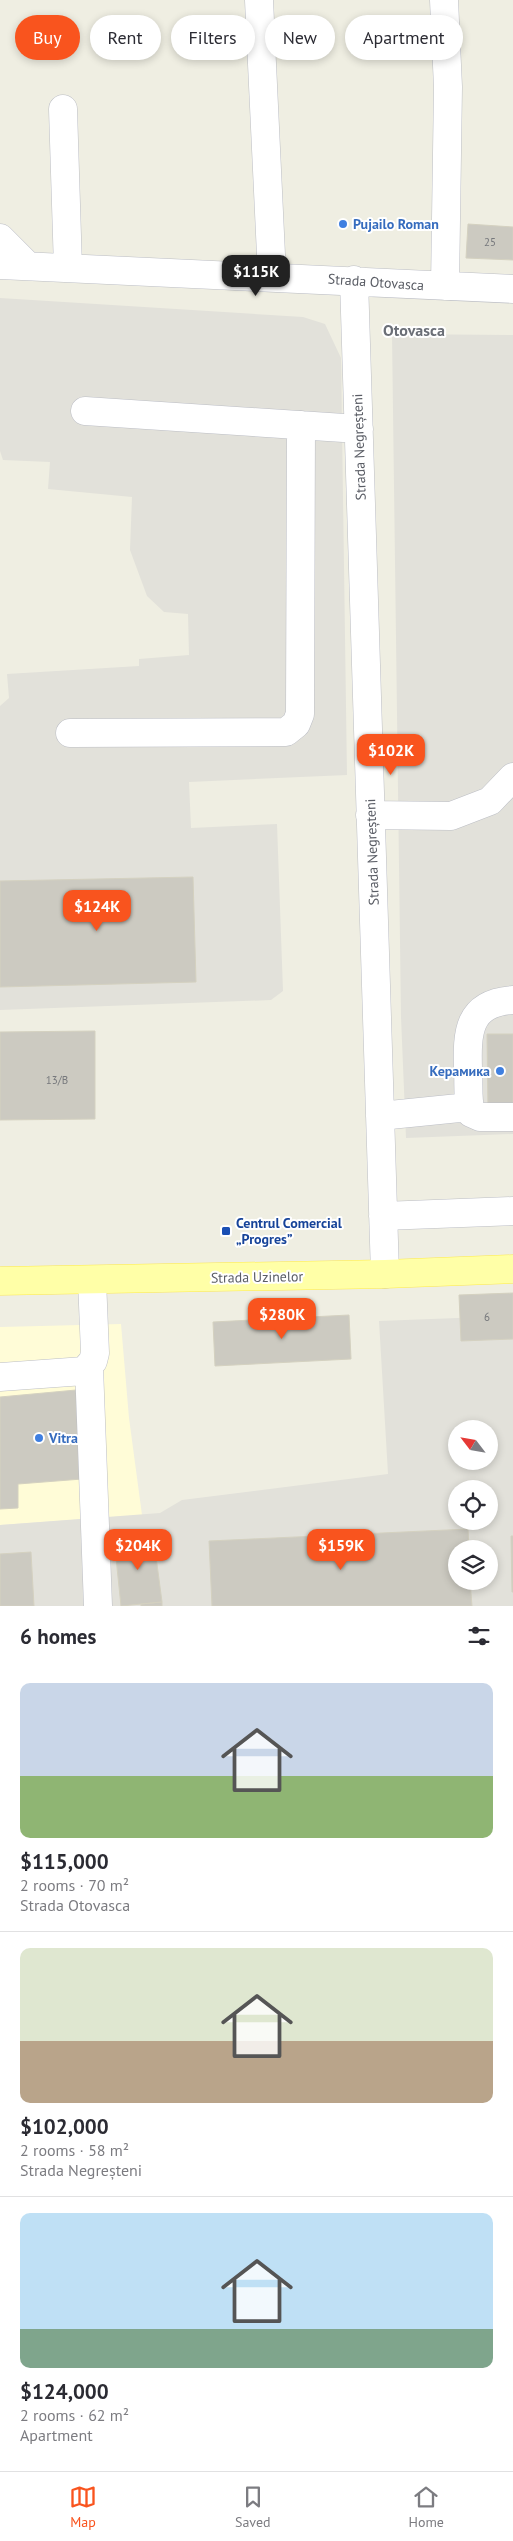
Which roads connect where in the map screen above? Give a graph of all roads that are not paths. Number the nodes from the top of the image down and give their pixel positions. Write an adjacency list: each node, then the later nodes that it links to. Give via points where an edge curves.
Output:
1 (259, 0): 8 (street)
2 (444, 0): 10 (street, via 448,87)
3 (63, 109): 7 (street)
4 (0, 238): 6 (street)
5 (0, 265): 6 (street, Strada Otovasca)
6 (28, 266): 7 (street, Strada Otovasca)
7 (68, 268): 8 (street, Strada Otovasca)
8 (272, 276): 9 (street, Strada Otovasca)
9 (354, 280): 10 (street, Strada Otovasca); 14 (street, Strada Negreșteni)
10 (445, 286): 11 (street, Strada Otovasca)
11 (513, 289)
12 (85, 411): 13 (street)
13 (301, 425): 14 (street); 15 (street, via 300,714 296,724 286,732)
14 (359, 429): 17 (street, Strada Negreșteni)
15 (70, 734)
16 (513, 777): 17 (street, via 490,802 451,816)
17 (370, 815): 20 (street, Strada Negreșteni)
18 (513, 1000): 19 (street, via 490,1004 473,1021 468,1044)
19 (469, 1107): 20 (street); 21 (street, via 471,1113 480,1117)
20 (380, 1116): 23 (street, Strada Negreșteni)
21 (513, 1117)
22 (513, 1211): 23 (street)
23 (383, 1216): 25 (street, Strada Negreșteni)
24 (513, 1269): 25 (main road, Strada Uzinelor)
25 (385, 1274): 26 (main road, Strada Uzinelor)
26 (92, 1280): 27 (main road, Strada Uzinelor); 28 (street, via 95,1352)
27 (0, 1281)
28 (89, 1367): 29 (street, via 84,1371); 30 (street)
29 (0, 1377)
30 (98, 1606)

